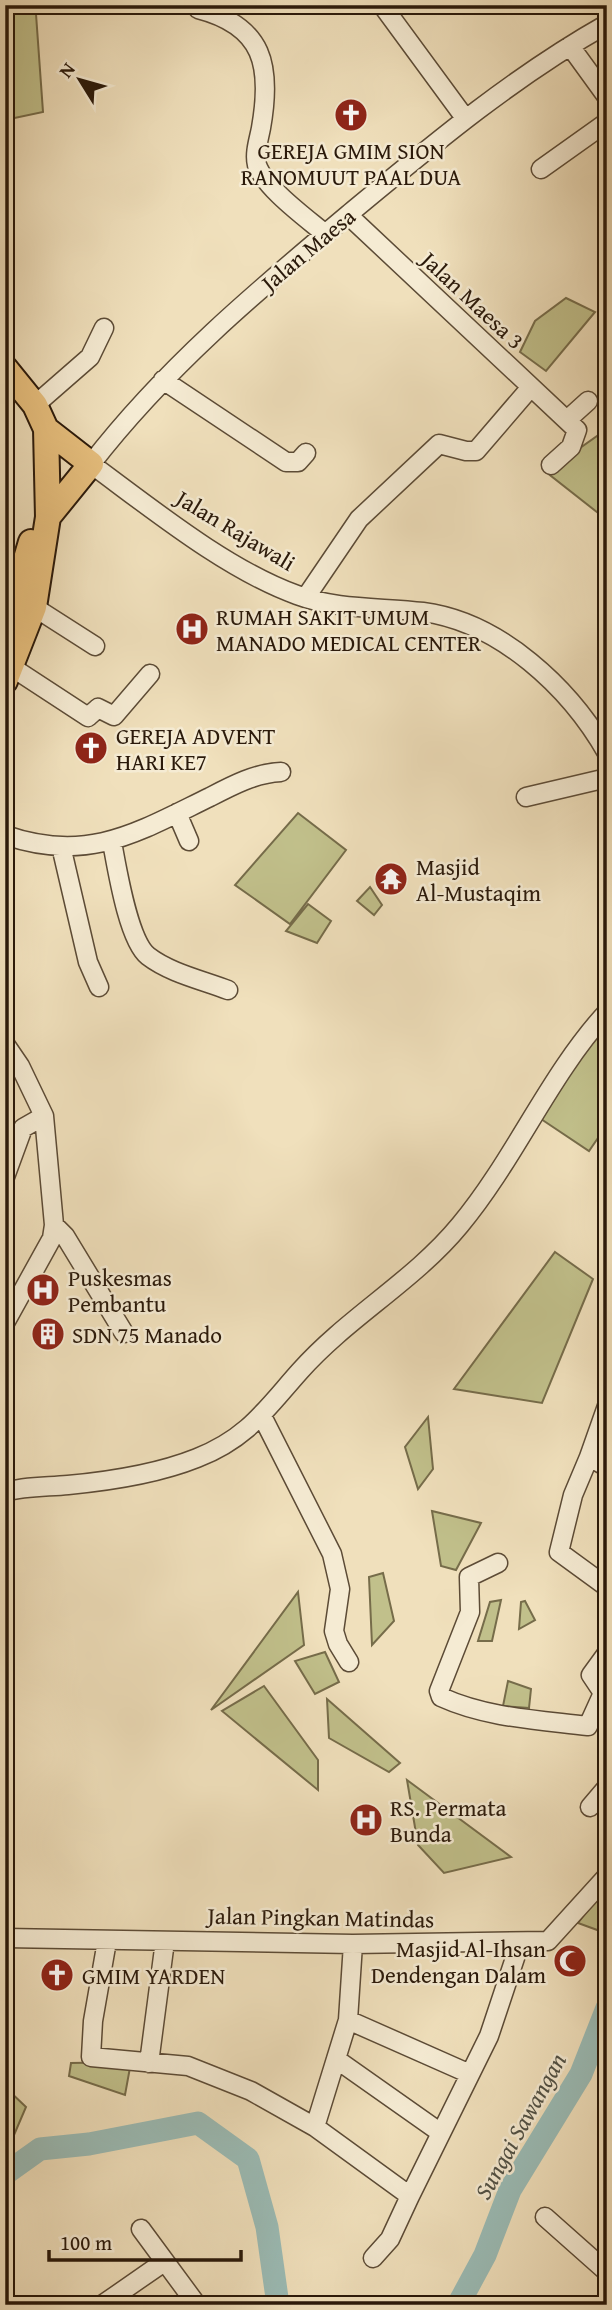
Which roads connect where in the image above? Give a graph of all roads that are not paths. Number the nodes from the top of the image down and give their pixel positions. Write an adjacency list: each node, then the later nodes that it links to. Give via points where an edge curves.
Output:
1 (382, 5): 6 (street)
2 (198, 9): 10 (street, via 239,26 261,55 267,94 258,168)
3 (607, 24): 4 (street, Jalan Maesa)
4 (570, 46): 5 (street); 6 (street, Jalan Maesa)
5 (607, 97)
6 (465, 118): 9 (street, Jalan Maesa)
7 (607, 122): 8 (street)
8 (541, 169)
9 (348, 215): 10 (street, Jalan Maesa); 14 (street, Jalan Maesa 3)
10 (324, 233): 13 (street, Jalan Maesa)
11 (104, 328): 16 (street, via 90,358)
12 (5, 368): 16 (highway)
13 (163, 380): 19 (street, via 286,462 298,462); 20 (street, Jalan Maesa)
14 (531, 387): 17 (street, Jalan Maesa 3); 23 (street, via 476,451 433,446 359,519)
15 (588, 401): 17 (street)
16 (35, 405): 18 (highway)
17 (566, 420): 21 (street, via 579,432 571,447)
18 (46, 429): 20 (highway); 22 (highway)
19 (306, 453)
20 (91, 464): 22 (highway, Jalan Maesa); 23 (street, Jalan Rajawali, via 207,546)
21 (551, 465)
22 (46, 521): 24 (highway); 25 (highway, Jalan Maesa, via 33,537)
23 (306, 597): 29 (street, Jalan Rajawali, via 460,620 541,671 581,713)
24 (34, 607): 26 (street); 27 (highway)
25 (5, 630)
26 (95, 646)
27 (8, 674): 28 (street, via 88,717 98,708 114,716)
28 (150, 674)
29 (607, 753)
30 (281, 772): 33 (street, via 265,773)
31 (607, 778): 32 (street)
32 (526, 797)
33 (177, 813): 35 (street); 36 (street)
34 (5, 835): 37 (street)
35 (189, 841)
36 (112, 842): 37 (street); 39 (street, via 125,906 145,953 163,966)
37 (61, 846): 38 (street, via 88,962)
38 (99, 987)
39 (228, 990)
40 (607, 1012): 47 (street, via 460,1225 397,1288 300,1371)
41 (5, 1044): 42 (street)
42 (44, 1115): 43 (street, via 23,1128); 44 (street)
43 (5, 1177)
44 (54, 1226): 45 (street, via 52,1238); 46 (street, via 65,1236)
45 (7, 1316)
46 (124, 1333)
47 (262, 1416): 52 (street, via 228,1444 197,1459 95,1482); 56 (street, via 332,1554 340,1589 334,1631)
48 (605, 1418): 49 (street)
49 (589, 1457): 50 (street); 54 (street, via 573,1495 559,1552)
50 (607, 1467)
51 (5, 1479): 52 (street)
52 (13, 1490)
53 (498, 1563): 55 (street, via 469,1577 470,1612 439,1691 441,1697 514,1720 538,1718 589,1726 603,1691 590,1676)
54 (607, 1587)
55 (607, 1653)
56 (349, 1662)
57 (607, 1787): 58 (street)
58 (590, 1807)
59 (607, 1876): 63 (street, Jalan Pingkan Matindas, via 555,1936 548,1941)
60 (5, 1938): 61 (street, Jalan Pingkan Matindas)
61 (107, 1941): 62 (street, Jalan Pingkan Matindas); 67 (street, via 91,2057)
62 (165, 1941): 64 (street, Jalan Pingkan Matindas, via 319,1939); 67 (street)
63 (520, 1943): 64 (street, Jalan Pingkan Matindas); 68 (street, via 498,2015)
64 (353, 1944): 65 (street)
65 (348, 2020): 66 (street); 68 (street)
66 (336, 2059): 69 (street); 70 (street)
67 (149, 2063): 69 (street, via 203,2070)
68 (470, 2074): 70 (street)
69 (315, 2127): 71 (street)
70 (442, 2133): 71 (street)
71 (410, 2196): 74 (street, via 390,2239)
72 (545, 2217): 76 (street)
73 (141, 2229): 75 (street)
74 (373, 2258)
75 (164, 2262): 77 (street); 78 (street)
76 (607, 2272)
77 (102, 2305)
78 (197, 2305)

